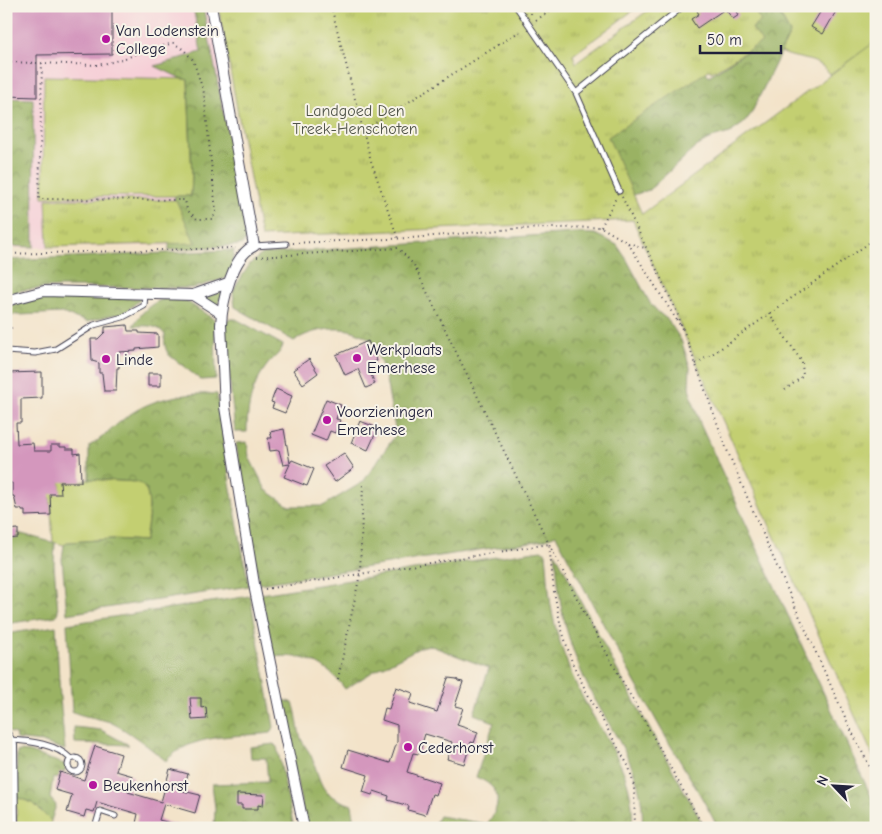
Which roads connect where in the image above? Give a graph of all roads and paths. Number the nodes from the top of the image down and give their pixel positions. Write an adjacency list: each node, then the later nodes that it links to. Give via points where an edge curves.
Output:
1 (211, 6): 17 (street)
2 (332, 6): 10 (path)
3 (516, 6): 6 (lane)
4 (558, 6): 6 (path)
5 (683, 6): 9 (lane)
6 (529, 25): 9 (lane); 10 (path)
7 (6, 62): 8 (path)
8 (42, 63): 8 (path, via 39,199 185,200 188,210 197,220 213,220 216,211 204,93 193,60 183,49 173,43 97,65)
9 (576, 92): 11 (lane)
10 (364, 130): 14 (path, via 371,161)
11 (619, 191): 12 (path); 18 (path)
12 (601, 227): 14 (path, via 513,229); 15 (path)
13 (876, 238): 26 (path)
14 (398, 239): 16 (path)
15 (628, 243): 18 (path); 28 (path)
16 (286, 244): 17 (lane)
17 (251, 247): 19 (path); 20 (street)
18 (646, 249): 28 (path)
19 (6, 254)
20 (241, 259): 21 (street); 34 (path, via 398,248 414,265)
21 (228, 284): 23 (street); 25 (street)
22 (145, 293): 23 (street); 24 (street, via 44,291); 30 (lane, via 144,306 133,313 94,325 56,349 35,353)
23 (193, 295): 25 (street)
24 (6, 301)
25 (221, 313): 36 (street, via 225,407)
26 (769, 313): 31 (path); 32 (path, via 802,362 803,376)
27 (13, 324): 29 (path)
28 (685, 334): 31 (path)
29 (6, 337)
30 (6, 351)
31 (696, 364): 40 (path, via 727,450 850,728)
32 (785, 390)
33 (363, 482): 35 (path)
34 (549, 544): 35 (path); 45 (path, via 561,627 586,691 629,767 634,786); 46 (path)
35 (360, 574): 36 (path); 37 (path)
36 (255, 590): 44 (street)
37 (338, 678)
38 (8, 738): 39 (lane, via 39,743 66,754); 42 (street, via 12,745)
39 (71, 760)
40 (876, 779)
41 (115, 816): 43 (lane, via 100,811)
42 (13, 828)
43 (95, 828)
44 (304, 828)
45 (635, 828)
46 (704, 828)

